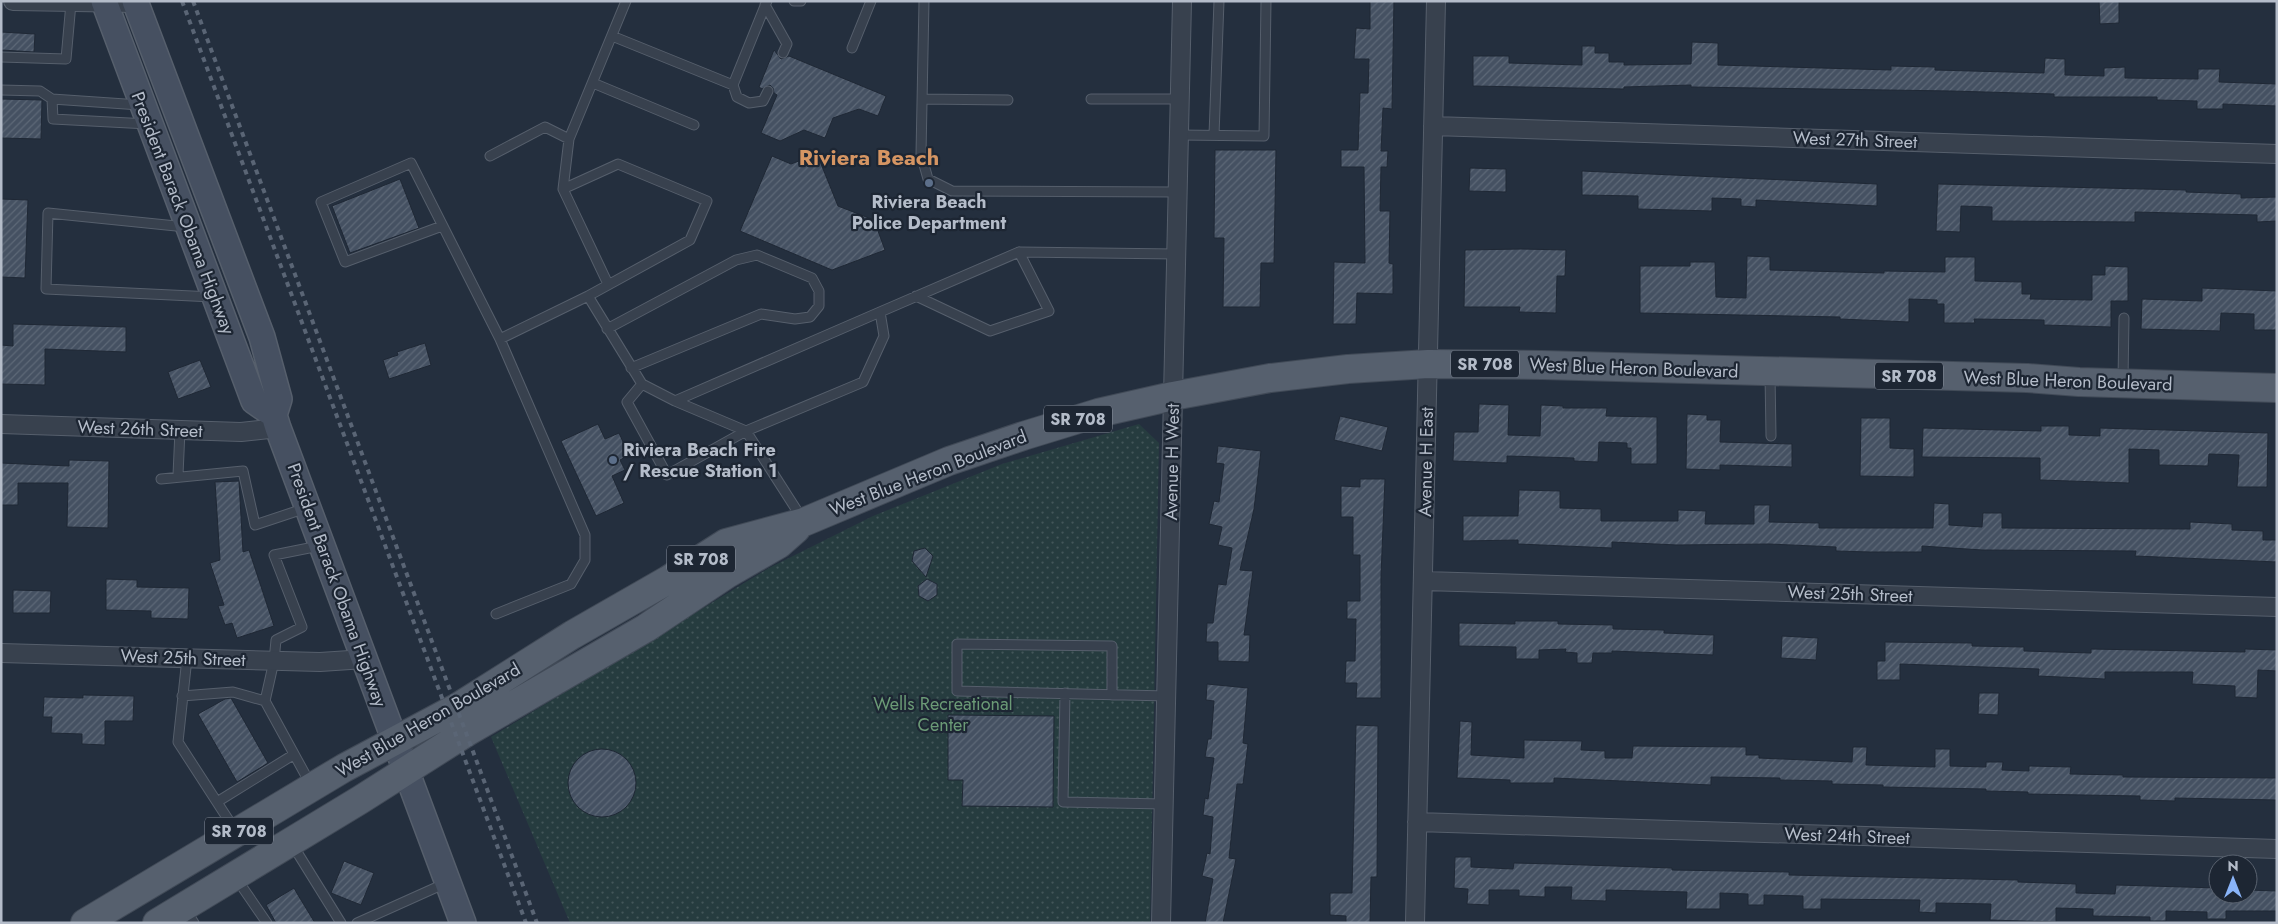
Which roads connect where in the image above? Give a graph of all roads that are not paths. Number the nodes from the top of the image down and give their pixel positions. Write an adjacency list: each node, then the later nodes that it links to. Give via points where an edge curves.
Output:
1 (13, 1): 13 (street)
2 (626, 1): 15 (lane)
3 (794, 1): 4 (lane)
4 (801, 1)
5 (870, 1): 16 (lane)
6 (924, 1): 25 (lane)
7 (1182, 1): 23 (street, Avenue H West)
8 (1219, 1): 32 (lane)
9 (1266, 1): 32 (lane, via 1264,136)
10 (1436, 1): 30 (street, Avenue H East)
11 (105, 2): 12 (street); 13 (street); 28 (main road, President Barack Obama Highway)
12 (135, 2): 58 (main road, President Barack Obama Highway, via 262,337 279,399)
13 (71, 3): 18 (lane, via 66,59)
14 (766, 3): 17 (lane, via 787,44); 20 (lane)
15 (612, 36): 19 (lane); 20 (lane)
16 (852, 48)
17 (784, 54)
18 (1, 56)
19 (593, 83): 29 (lane); 33 (lane)
20 (733, 84): 22 (lane, via 737,97 749,103 763,101)
21 (1, 90): 24 (lane, via 40,91)
22 (768, 91)
23 (1179, 99): 27 (lane); 31 (street, Avenue H West)
24 (52, 100): 28 (lane); 28 (lane, via 53,119)
25 (922, 100): 26 (lane); 37 (lane, via 921,154 928,180 952,191)
26 (1008, 100)
27 (1091, 100)
28 (146, 115): 39 (main road, President Barack Obama Highway)
29 (694, 125)
30 (1433, 126): 34 (street, West 27th Street); 50 (street, Avenue H East)
31 (1179, 136): 32 (lane); 37 (street, Avenue H West)
32 (1214, 136)
33 (569, 139): 35 (lane, via 545,127); 36 (lane)
34 (2277, 154)
35 (490, 156)
36 (563, 189): 42 (lane); 42 (lane, via 618,164 707,201 690,240)
37 (1177, 192): 41 (street, Avenue H West)
38 (442, 226): 38 (lane, via 411,162 321,202 346,262); 49 (lane)
39 (188, 227): 45 (main road, President Barack Obama Highway); 45 (lane, via 48,213 46,289)
40 (1019, 252): 41 (lane); 44 (lane); 44 (lane, via 1050,311 990,331)
41 (1176, 254): 56 (street, Avenue H West)
42 (608, 284): 43 (lane)
43 (588, 296): 48 (lane); 49 (lane)
44 (916, 296): 46 (lane)
45 (215, 297): 58 (main road, President Barack Obama Highway, via 254,401)
46 (880, 312): 57 (lane); 61 (lane, via 884,336 863,382)
47 (2124, 318): 53 (lane)
48 (607, 329): 51 (lane); 51 (lane, via 736,260 757,256 812,278 819,290 819,306 810,317 795,319 761,314)
49 (500, 339): 70 (lane, via 585,535 585,560 571,584)
50 (1428, 364): 52 (main road, West Blue Heron Boulevard / SR 708); 56 (main road, West Blue Heron Boulevard / SR 708, via 1270,378); 68 (street, Avenue H East)
51 (631, 368): 54 (lane)
52 (1770, 371): 53 (main road, West Blue Heron Boulevard / SR 708); 62 (lane)
53 (2123, 383): 55 (main road, West Blue Heron Boulevard / SR 708)
54 (642, 384): 57 (lane); 61 (lane, via 627,402 667,475)
55 (2277, 388)
56 (1173, 396): 66 (main road, West Blue Heron Boulevard / SR 708, via 1098,413 1013,439 940,465); 78 (street, Avenue H West)
57 (675, 401): 61 (lane)
58 (276, 421): 60 (street, West 26th Street, via 241,432); 65 (main road, President Barack Obama Highway)
59 (1, 424): 60 (street, West 26th Street)
60 (180, 430): 63 (lane)
61 (746, 431): 66 (lane)
62 (1771, 436)
63 (178, 475): 64 (lane); 65 (lane, via 243,471 255,525)
64 (161, 479)
65 (308, 508): 67 (main road, President Barack Obama Highway)
66 (804, 522): 80 (main road, West Blue Heron Boulevard / SR 708, via 726,543 458,708); 82 (main road, West Blue Heron Boulevard / SR 708, via 779,544 646,628)
67 (322, 545): 73 (main road, President Barack Obama Highway); 74 (lane, via 274,555 302,627 276,640)
68 (1424, 581): 69 (street, West 25th Street); 86 (street, Avenue H East)
69 (2277, 608)
70 (496, 614)
71 (1, 653): 72 (street, West 25th Street)
72 (187, 658): 74 (street, West 25th Street); 77 (lane)
73 (365, 659): 74 (street, West 25th Street); 80 (main road, President Barack Obama Highway)
74 (274, 661): 79 (lane)
75 (1065, 693): 76 (lane); 76 (lane, via 956,690 957,644 1112,646); 85 (lane, via 1063,802)
76 (1112, 695): 78 (lane)
77 (182, 696): 79 (lane, via 233,692); 84 (lane, via 178,742)
78 (1168, 696): 85 (street, Avenue H West)
79 (265, 701): 81 (lane)
80 (394, 741): 82 (main road, President Barack Obama Highway); 83 (main road, West Blue Heron Boulevard / SR 708)
81 (293, 755): 83 (lane); 84 (lane)
82 (407, 770): 88 (main road, West Blue Heron Boulevard / SR 708); 91 (main road, President Barack Obama Highway)
83 (312, 787): 87 (main road, West Blue Heron Boulevard / SR 708)
84 (217, 802): 87 (lane)
85 (1164, 804): 99 (street, Avenue H West)
86 (1418, 822): 89 (street, West 24th Street); 100 (street, Avenue H East)
87 (237, 832): 93 (main road, West Blue Heron Boulevard / SR 708)
88 (290, 841): 90 (main road, West Blue Heron Boulevard / SR 708); 96 (lane)
89 (2277, 849)
90 (234, 876): 92 (main road, West Blue Heron Boulevard / SR 708); 95 (lane)
91 (446, 883): 97 (lane); 98 (main road, President Barack Obama Highway)
92 (189, 914): 94 (main road, West Blue Heron Boulevard / SR 708)
93 (85, 923)
94 (157, 923)
95 (267, 923)
96 (341, 923)
97 (357, 923)
98 (462, 923)
99 (1161, 923)
100 (1415, 923)

